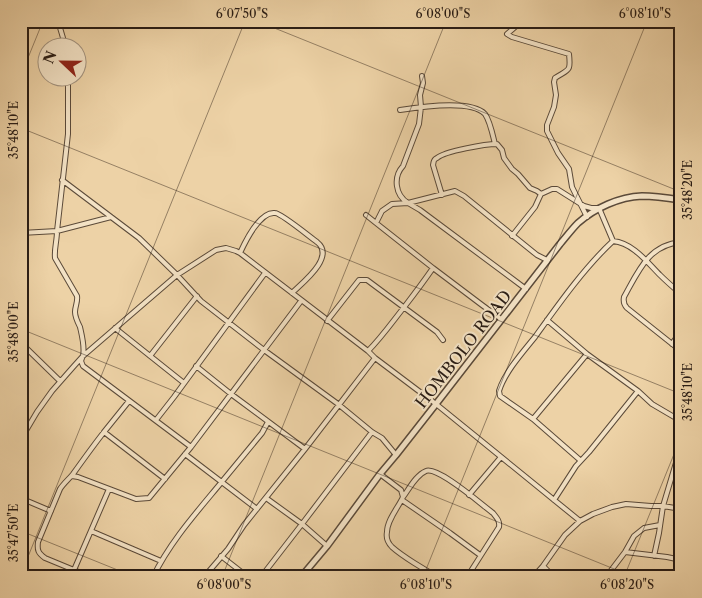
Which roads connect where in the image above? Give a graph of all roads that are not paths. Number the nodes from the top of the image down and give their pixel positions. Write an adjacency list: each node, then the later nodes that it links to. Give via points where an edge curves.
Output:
1 (58, 21): 3 (street)
2 (522, 21): 14 (street, via 507,34 569,54 568,71 555,78 556,95 547,131 569,169)
3 (63, 38)
4 (422, 76): 6 (street)
5 (68, 88): 9 (street, via 68,134)
6 (421, 107): 7 (street); 8 (street, via 448,105 480,110 487,118); 13 (street, via 419,124 396,179 398,192)
7 (400, 110)
8 (495, 144): 10 (street, via 512,169 530,188); 11 (street, via 438,156 433,164)
9 (62, 180): 17 (street); 20 (street)
10 (541, 194): 14 (street, via 557,189); 22 (street)
11 (442, 195): 13 (street); 22 (street, via 456,191)
12 (681, 200): 15 (street, HOMBOLO ROAD, via 636,196)
13 (408, 203): 19 (street, via 392,204 382,211); 31 (street)
14 (579, 203): 15 (street); 18 (street)
15 (599, 208): 18 (street, HOMBOLO ROAD); 23 (street)
16 (366, 216): 19 (street)
17 (111, 217): 20 (street); 30 (street)
18 (587, 217): 26 (street, HOMBOLO ROAD)
19 (376, 223): 28 (street)
20 (57, 231): 21 (street); 52 (street, via 55,258 77,296 75,313 83,340)
21 (21, 232)
22 (512, 236): 26 (street)
23 (613, 241): 27 (street, via 628,246); 39 (street, via 590,264)
24 (681, 242): 27 (street, via 667,245)
25 (240, 253): 29 (street); 30 (street, via 226,248 216,250); 32 (street, via 257,224 264,216 274,213 317,242 322,250 321,260 314,272)
26 (547, 260): 31 (street, HOMBOLO ROAD)
27 (646, 260): 33 (street); 45 (street, via 624,296 624,304)
28 (433, 268): 36 (street); 37 (street)
29 (265, 273): 32 (street); 40 (street)
30 (177, 274): 34 (street); 41 (street)
31 (526, 288): 37 (street, HOMBOLO ROAD)
32 (292, 293): 35 (street)
33 (681, 294)
34 (197, 296): 40 (street); 51 (street)
35 (302, 301): 38 (street); 47 (street)
36 (404, 308): 38 (street, via 367,280 359,280); 43 (street); 48 (street)
37 (501, 319): 61 (street, HOMBOLO ROAD)
38 (327, 320): 48 (street)
39 (547, 320): 50 (street); 62 (street, via 503,380 499,391 500,396)
40 (229, 322): 47 (street); 54 (street)
41 (115, 328): 51 (street); 52 (street)
42 (681, 332): 45 (street)
43 (443, 340)
44 (23, 344): 46 (street); 55 (street)
45 (672, 344): 49 (street)
46 (21, 350)
47 (264, 350): 58 (street); 60 (street)
48 (368, 351): 53 (street)
49 (681, 351)
50 (587, 354): 57 (street); 62 (street)
51 (150, 356): 56 (street)
52 (83, 357): 55 (street); 59 (street, via 84,366)
53 (374, 358): 60 (street); 61 (street)
54 (196, 366): 56 (street); 58 (street)
55 (60, 381): 68 (street)
56 (184, 383): 63 (street)
57 (638, 391): 64 (street, via 652,404); 75 (street)
58 (231, 394): 65 (street); 70 (street)
59 (129, 401): 63 (street); 66 (street)
60 (338, 404): 67 (street); 71 (street)
61 (436, 404): 73 (street, HOMBOLO ROAD); 74 (street)
62 (533, 419): 75 (street)
63 (156, 420): 70 (street)
64 (681, 421)
65 (268, 422): 71 (street); 79 (street)
66 (104, 432): 77 (street); 78 (street)
67 (372, 432): 73 (street, via 382,438); 91 (street)
68 (21, 439)
69 (681, 446): 86 (street)
70 (191, 448): 72 (street)
71 (305, 449): 82 (street)
72 (185, 454): 78 (street); 79 (street)
73 (396, 455): 76 (street, HOMBOLO ROAD)
74 (501, 457): 81 (street); 85 (street)
75 (580, 460): 85 (street)
76 (380, 474): 83 (street, via 401,490); 94 (street, HOMBOLO ROAD)
77 (72, 476): 80 (street); 89 (street, via 60,489)
78 (165, 479): 80 (street, via 149,498 140,500)
79 (222, 482): 87 (street); 100 (street)
80 (109, 489): 93 (street)
81 (469, 495): 83 (street, via 438,473 428,470 418,477); 97 (street, via 500,522)
82 (266, 498): 87 (street); 91 (street)
83 (402, 498): 97 (street); 111 (street, via 386,532 388,542)
84 (25, 500): 89 (street)
85 (554, 500): 90 (street)
86 (663, 506): 88 (street); 90 (street, via 626,504); 92 (street)
87 (257, 509): 96 (street)
88 (681, 509)
89 (51, 511): 102 (street, via 38,542 39,554)
90 (580, 521): 101 (street, via 565,535)
91 (302, 524): 94 (street); 109 (street)
92 (660, 525): 95 (street, via 644,528 634,536); 98 (street)
93 (91, 531): 100 (street); 102 (street)
94 (327, 546): 110 (street, HOMBOLO ROAD)
95 (625, 552): 98 (street); 115 (street)
96 (221, 556): 107 (street); 108 (street)
97 (480, 556): 112 (street)
98 (654, 556): 99 (street)
99 (681, 560)
100 (161, 561): 106 (street)
101 (543, 566): 113 (street); 114 (street)
102 (74, 570): 103 (street)
103 (78, 574): 104 (street)
104 (84, 576): 105 (street)
105 (91, 577)
106 (153, 577)
107 (204, 577)
108 (248, 577)
109 (260, 577)
110 (301, 577)
111 (438, 577)
112 (465, 577)
113 (534, 577)
114 (554, 577)
115 (606, 577)

